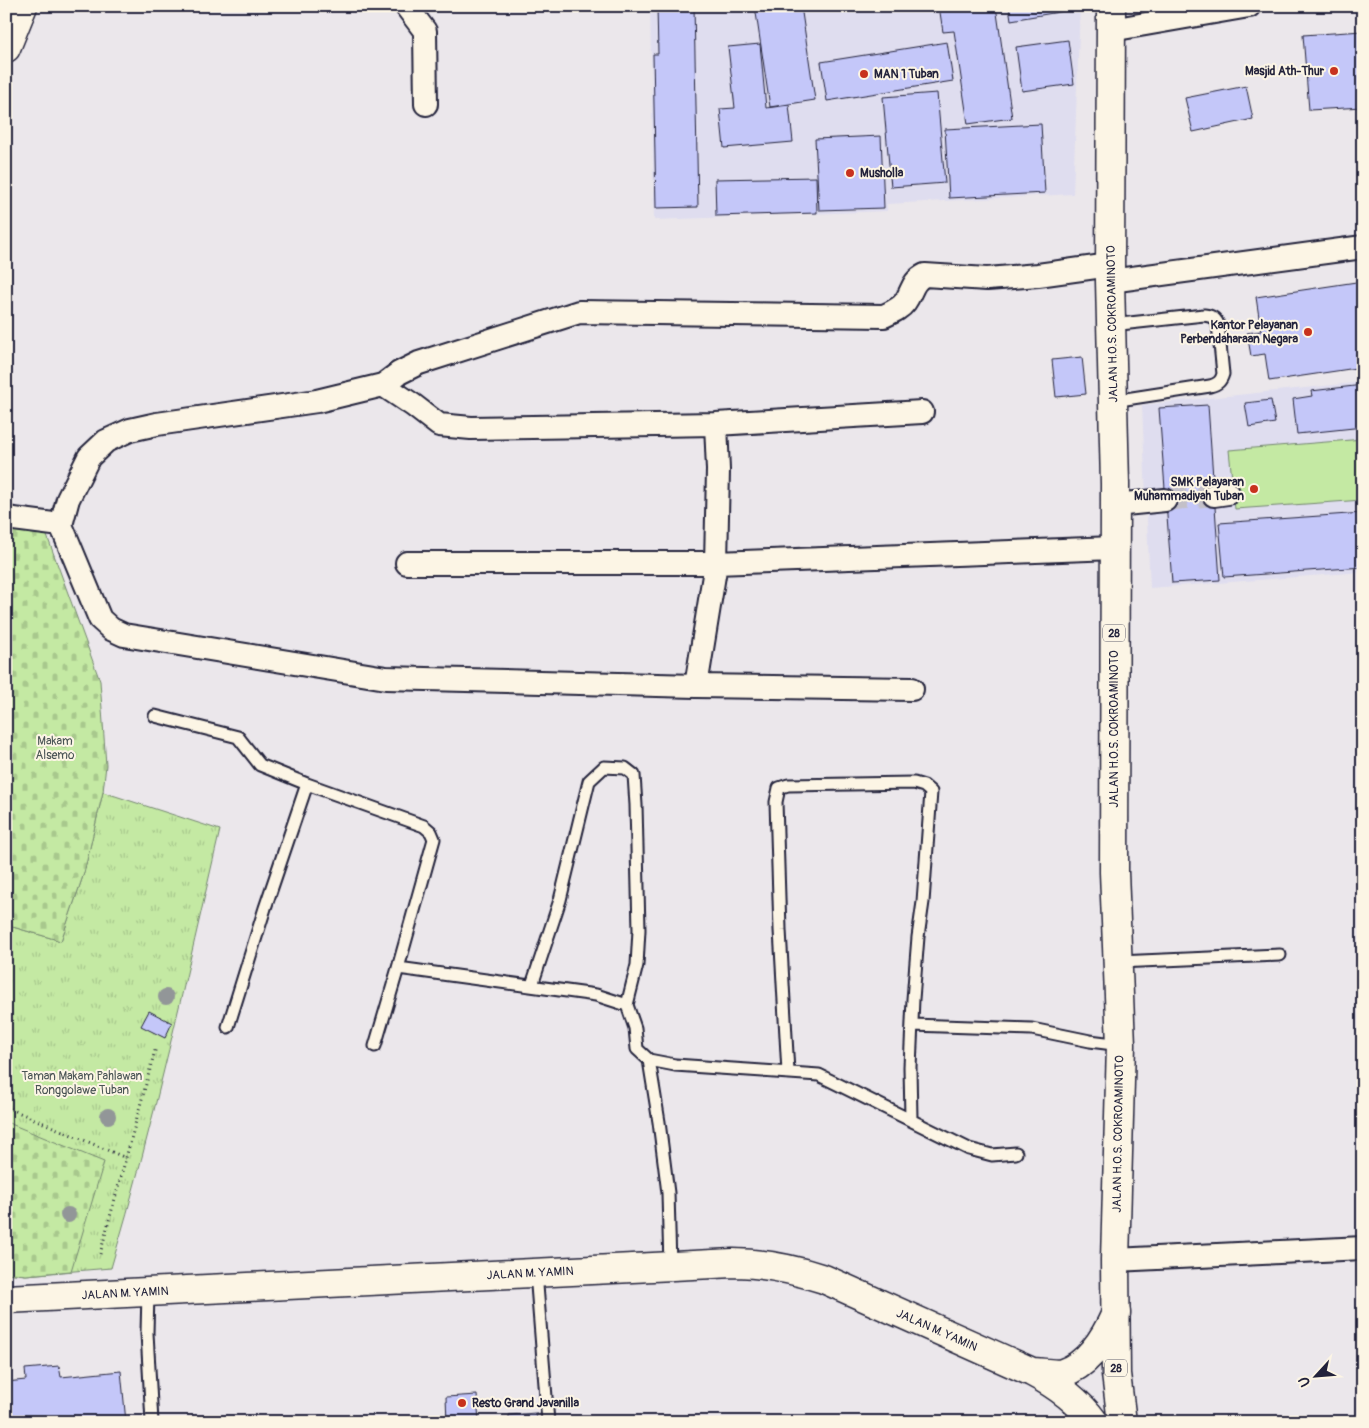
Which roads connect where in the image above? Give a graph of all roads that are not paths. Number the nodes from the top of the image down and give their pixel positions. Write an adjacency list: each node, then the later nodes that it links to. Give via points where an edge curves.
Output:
1 (23, 6): 5 (main road)
2 (406, 6): 6 (street, via 425,32)
3 (1249, 6): 4 (street)
4 (1111, 18): 8 (main road, JALAN H.O.S. COKROAMINOTO / 28)
5 (6, 48)
6 (426, 104)
7 (1363, 247): 8 (street)
8 (1110, 273): 9 (main road, JALAN H.O.S. COKROAMINOTO / 28); 10 (street, via 987,279 925,275 917,279 898,309 884,316 578,312 419,363)
9 (1111, 325): 11 (main road, JALAN H.O.S. COKROAMINOTO / 28); 11 (lane, via 1204,315 1216,318 1223,374 1221,380 1210,386)
10 (383, 384): 13 (street, via 440,425 471,428); 17 (street, via 317,401 130,430 106,441 89,457 68,500)
11 (1113, 401): 15 (main road, JALAN H.O.S. COKROAMINOTO / 28)
12 (922, 412): 13 (street)
13 (716, 424): 20 (street)
14 (1166, 500): 15 (street)
15 (1115, 505): 18 (main road, JALAN H.O.S. COKROAMINOTO / 28)
16 (6, 518): 17 (street)
17 (61, 525): 21 (street, via 100,619 124,635 386,678)
18 (1114, 548): 20 (street); 26 (main road, JALAN H.O.S. COKROAMINOTO / 28, via 1114,872)
19 (407, 563): 20 (street)
20 (716, 563): 21 (street)
21 (696, 686): 22 (street)
22 (912, 688)
23 (155, 716): 24 (lane, via 238,737 260,765)
24 (307, 784): 27 (lane, via 424,826 431,832 434,839); 31 (lane)
25 (1280, 956): 26 (lane)
26 (1118, 962): 32 (main road, JALAN H.O.S. COKROAMINOTO / 28)
27 (398, 968): 28 (lane); 33 (lane)
28 (532, 985): 29 (lane, via 596,995); 29 (lane, via 560,900 589,781 604,767 625,768 634,774 639,894 636,965)
29 (627, 1005): 34 (lane, via 635,1028 637,1049)
30 (912, 1025): 32 (lane, via 1032,1029); 35 (lane, via 931,792 914,783 788,785 779,788 776,802 780,930); 36 (lane)
31 (228, 1027)
32 (1121, 1045): 39 (main road, JALAN H.O.S. COKROAMINOTO / 28)
33 (375, 1046)
34 (649, 1060): 35 (lane, via 675,1065); 40 (lane, via 668,1193)
35 (788, 1072): 36 (lane, via 819,1075)
36 (911, 1119): 37 (lane, via 969,1149 992,1155)
37 (1016, 1153)
38 (1363, 1248): 39 (street)
39 (1116, 1260): 44 (main road, JALAN H.O.S. COKROAMINOTO / 28)
40 (670, 1266): 41 (main road, JALAN M. YAMIN); 45 (main road, JALAN M. YAMIN, via 755,1263 790,1269 836,1284)
41 (536, 1273): 42 (main road, JALAN M. YAMIN); 47 (lane)
42 (148, 1292): 43 (main road, JALAN M. YAMIN); 46 (lane)
43 (6, 1299)
44 (1116, 1313): 45 (main road, JALAN M. YAMIN, via 1098,1346 1085,1359 1062,1373); 49 (main road, JALAN H.O.S. COKROAMINOTO / 28, via 1116,1374)
45 (1032, 1372): 48 (main road, JALAN M. YAMIN, via 1072,1398)
46 (152, 1422)
47 (548, 1422)
48 (1094, 1422)
49 (1122, 1422)

